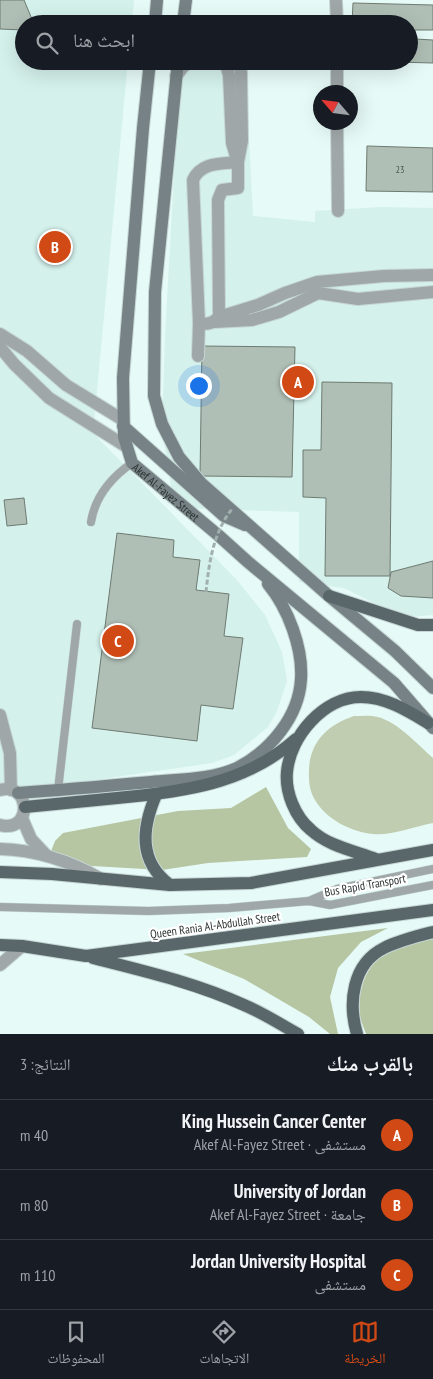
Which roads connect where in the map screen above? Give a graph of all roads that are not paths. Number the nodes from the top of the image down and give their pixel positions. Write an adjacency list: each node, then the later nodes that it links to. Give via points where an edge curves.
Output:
1 (157, 0): 4 (main road)
2 (186, 0): 5 (main road)
3 (336, 0): 6 (street)
4 (156, 15)
5 (184, 15)
6 (336, 15)
7 (149, 70): 25 (main road, Akef Al-Fayez Street, via 124,369)
8 (177, 70): 13 (main road)
9 (181, 70): 13 (street)
10 (228, 70): 16 (street, via 232,143)
11 (240, 70): 16 (street, via 242,142)
12 (337, 70): 14 (street)
13 (176, 76): 29 (main road, via 155,292 154,396 162,424 179,457 201,483)
14 (337, 85)
15 (337, 130): 17 (street)
16 (238, 162): 20 (street, via 238,188 222,190 218,200); 21 (street, via 201,168 193,180)
17 (338, 210)
18 (433, 275): 20 (street, via 317,282)
19 (433, 292): 20 (street, via 358,299 318,294 252,320)
20 (217, 319): 21 (street, via 206,325)
21 (199, 324): 24 (street)
22 (0, 334): 25 (street)
23 (0, 346): 26 (street, via 49,398)
24 (198, 356)
25 (123, 423): 26 (main road, Akef Al-Fayez Street); 29 (main road, via 224,516)
26 (127, 447): 27 (main road, Akef Al-Fayez Street)
27 (132, 463): 28 (lane, via 104,490 93,509); 30 (main road, Akef Al-Fayez Street)
28 (91, 522)
29 (252, 528): 31 (main road)
30 (248, 562): 36 (main road, Akef Al-Fayez Street, via 394,683); 38 (main road, via 270,587 287,616 302,664 296,703 271,743 236,768 201,777)
31 (329, 596): 33 (main road, via 418,625); 34 (main road)
32 (77, 624): 38 (lane)
33 (433, 625)
34 (433, 688)
35 (0, 715): 39 (street, via 10,752)
36 (431, 726): 37 (main road, via 396,705 360,697 324,710)
37 (302, 733): 40 (main road, via 271,758 243,774 202,787); 46 (main road, via 290,756 287,773 288,791 297,815 319,837)
38 (58, 790): 39 (main road)
39 (10, 791): 41 (street, via 23,800)
40 (156, 795): 41 (main road); 50 (main road, via 146,823 146,848 159,877)
41 (23, 813): 42 (street, via 16,823); 45 (street, via 31,839)
42 (0, 825)
43 (0, 849): 45 (street)
44 (433, 850): 46 (main road)
45 (47, 856): 49 (street)
46 (376, 859): 50 (main road, via 251,883)
47 (433, 869): 52 (lane, Bus Rapid Transport, via 337,889)
48 (0, 872): 49 (main road)
49 (101, 879): 50 (main road)
50 (170, 885)
51 (433, 885): 52 (lane, Bus Rapid Transport, via 330,904)
52 (309, 901): 53 (lane, via 148,911)
53 (0, 907)
54 (433, 910): 58 (main road, Queen Rania Al-Abdullah Street)
55 (433, 932): 61 (main road, via 383,948 371,957 354,987 351,1005)
56 (0, 945): 57 (main road, Queen Rania Al-Abdullah Street)
57 (22, 946): 58 (main road, Queen Rania Al-Abdullah Street); 59 (street)
58 (86, 956): 60 (main road, via 203,989 244,1005)
59 (0, 965)
60 (298, 1034)
61 (357, 1034)

